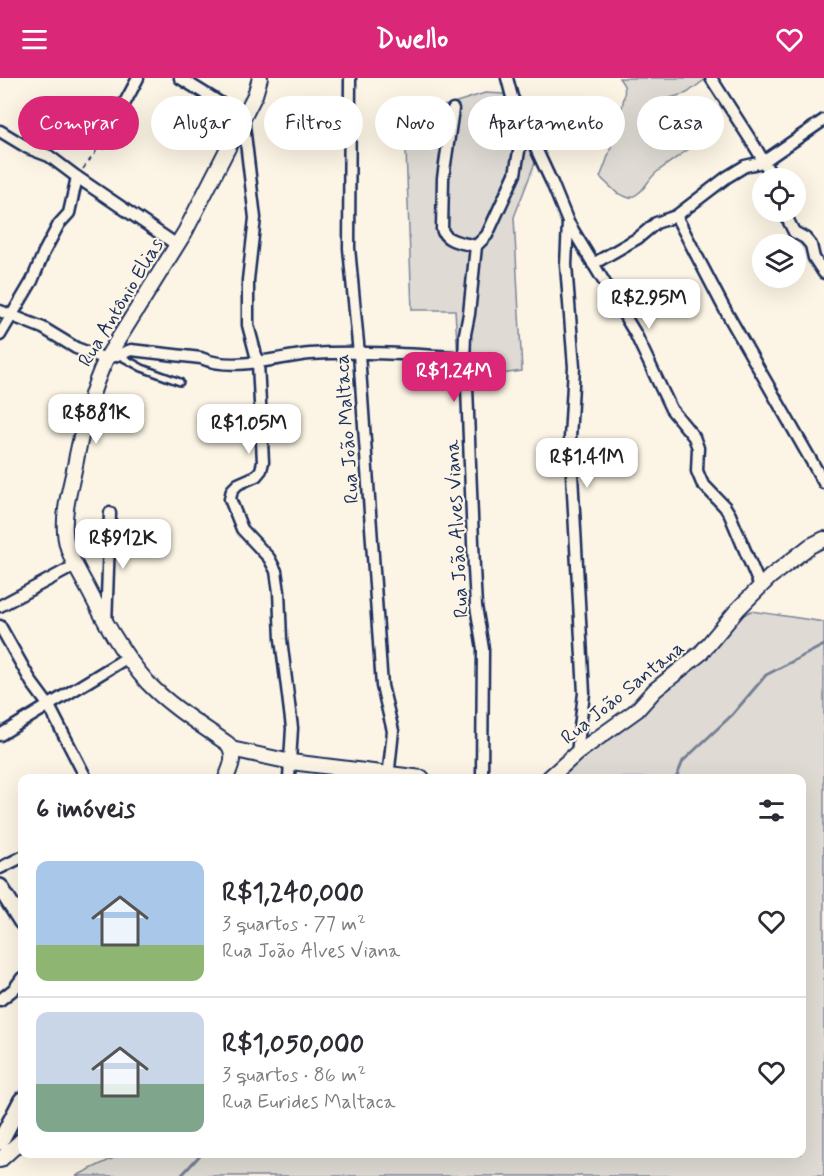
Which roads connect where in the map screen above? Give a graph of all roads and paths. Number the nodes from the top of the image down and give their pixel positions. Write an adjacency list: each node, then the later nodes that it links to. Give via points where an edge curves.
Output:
1 (138, 78): 7 (street)
2 (180, 78): 8 (street)
3 (260, 78): 10 (street, Rua Antônio Elias)
4 (350, 78): 32 (street, Rua João Maltaca, via 349,248)
5 (507, 78): 9 (street)
6 (711, 78): 19 (street)
7 (128, 96)
8 (209, 96)
9 (512, 96)
10 (252, 100)
11 (824, 120): 19 (street)
12 (0, 131): 21 (street, via 49,156)
13 (98, 150): 21 (path)
14 (227, 150): 25 (street, Rua Antônio Elias)
15 (247, 150): 34 (street, via 255,218 248,325)
16 (447, 150): 26 (street, via 443,235)
17 (519, 150): 26 (street, via 515,174 487,235)
18 (536, 150): 23 (street)
19 (763, 162): 20 (street); 22 (street, via 745,166 727,177)
20 (767, 168)
21 (77, 177): 25 (street); 30 (street, via 69,213 54,234)
22 (676, 216): 27 (street, via 656,224); 37 (street)
23 (568, 222): 27 (street); 49 (street, via 566,266 574,368 570,438 584,693)
24 (789, 222): 28 (street, via 794,232 811,245)
25 (177, 245): 33 (street, Rua Antônio Elias)
26 (476, 246): 35 (street, Rua João Alves Viana)
27 (593, 264): 41 (street, via 635,333 671,408 694,437 702,483 730,515)
28 (824, 273)
29 (0, 311): 30 (street)
30 (12, 317): 31 (street); 33 (street, via 43,328 76,348)
31 (0, 336)
32 (359, 354): 34 (street, via 310,354); 35 (street, via 453,357); 55 (street, Rua João Maltaca, via 382,686 393,731)
33 (112, 357): 34 (street, via 131,350 201,358 212,363); 36 (lane); 40 (street, Rua Antônio Elias, via 97,378 88,406 66,510 66,543)
34 (258, 363): 50 (street, via 263,462 256,476 232,490 230,500 242,530 269,558 276,572 292,728)
35 (464, 364): 56 (street, Rua João Alves Viana, via 468,370 476,606 483,650)
36 (180, 382)
37 (824, 483)
38 (110, 513): 43 (street)
39 (824, 539): 41 (street, Rua João Santana)
40 (76, 566): 42 (street); 43 (street, Rua Antônio Elias)
41 (760, 586): 49 (street, Rua João Santana, via 701,653 638,710)
42 (0, 606)
43 (106, 625): 45 (street, Rua Antônio Elias)
44 (0, 626): 46 (street)
45 (128, 657): 46 (street); 48 (street, Rua Antônio Elias, via 149,683)
46 (48, 706): 47 (street); 51 (street)
47 (0, 735)
48 (231, 749): 50 (street); 52 (street)
49 (578, 753): 57 (street, Rua João Santana)
50 (291, 762): 53 (street); 54 (street)
51 (84, 774)
52 (228, 774)
53 (290, 774)
54 (373, 774)
55 (388, 774)
56 (482, 774)
57 (554, 774)
58 (18, 859): 59 (street)
59 (0, 868)
60 (0, 887): 61 (main road)
61 (18, 916)
62 (18, 984): 63 (street)
63 (0, 1000)
64 (18, 1108): 65 (main road)
65 (0, 1142)
66 (18, 1144): 67 (street)
67 (0, 1160)

